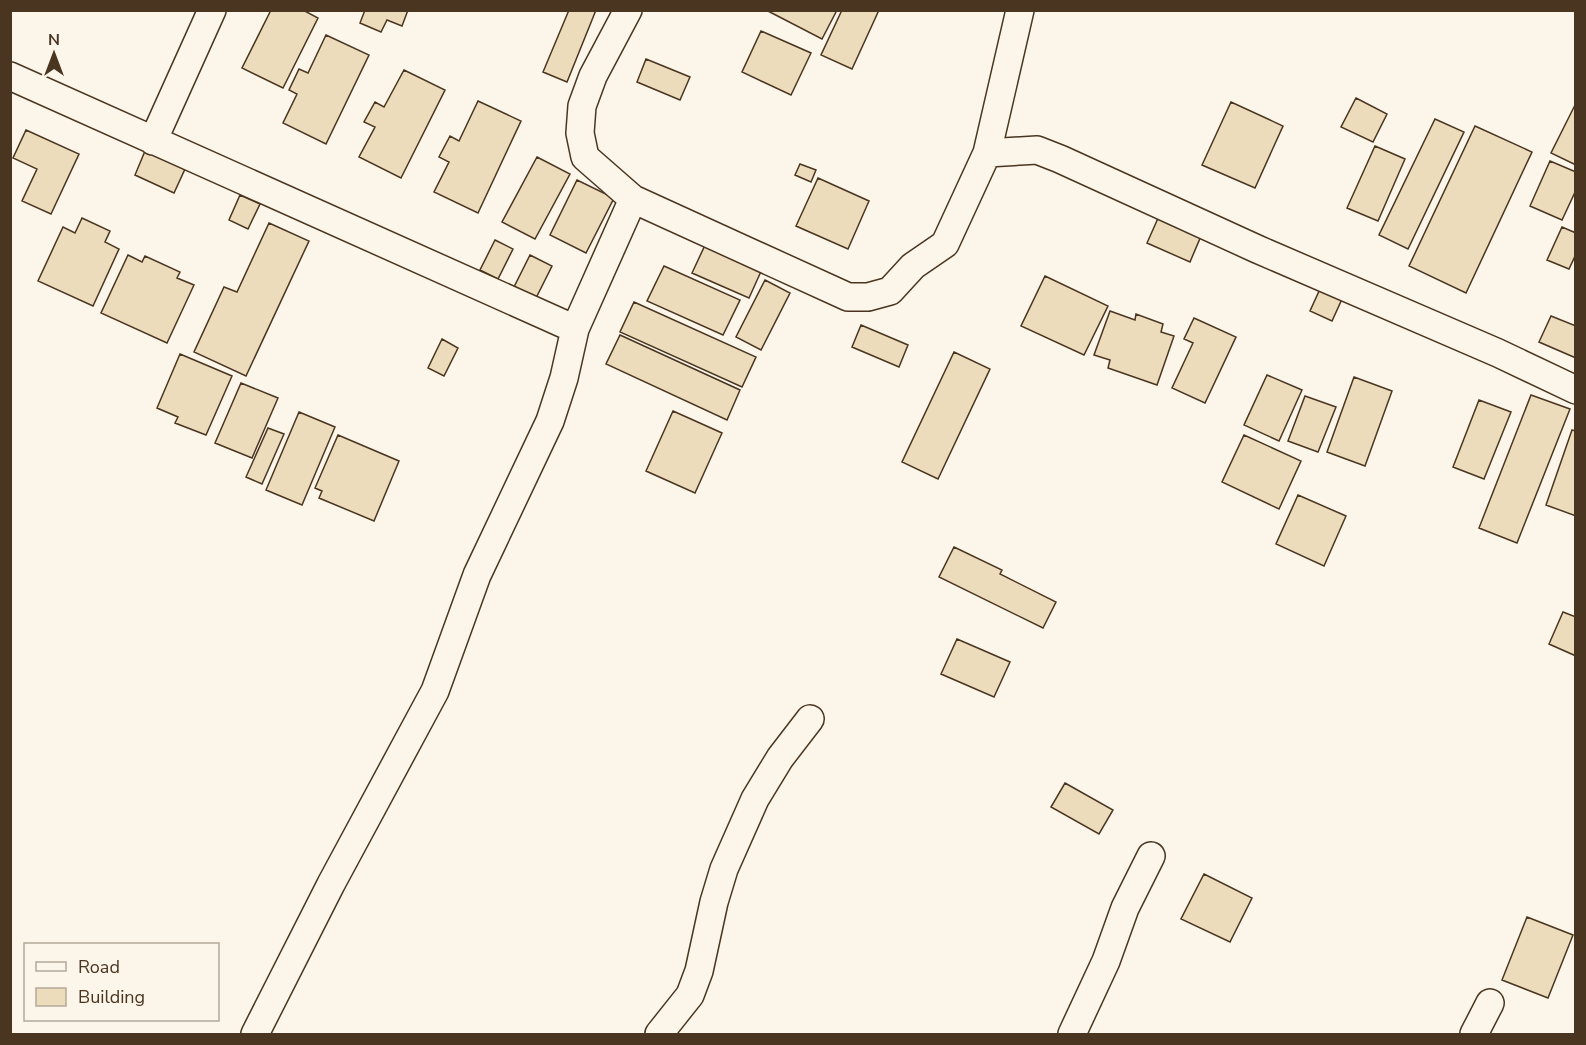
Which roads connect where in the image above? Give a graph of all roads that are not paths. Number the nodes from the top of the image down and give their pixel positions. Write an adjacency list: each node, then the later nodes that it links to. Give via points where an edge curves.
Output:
1 (212, 10): 5 (street)
2 (628, 10): 7 (street, via 593,76 582,106 580,133 585,157)
3 (1020, 10): 6 (street)
4 (10, 76): 5 (street)
5 (153, 141): 8 (street)
6 (987, 153): 7 (street, via 945,244 913,266 890,291 868,297 848,297); 9 (street, via 1037,150 1060,159)
7 (633, 199): 8 (street)
8 (575, 329): 13 (street, via 550,421 477,574 435,691)
9 (1575, 390)
10 (810, 720): 14 (street, via 755,799 724,869 690,995)
11 (1151, 856): 15 (street)
12 (1490, 1003): 16 (street)
13 (255, 1035)
14 (659, 1035)
15 (1072, 1035)
16 (1474, 1035)

